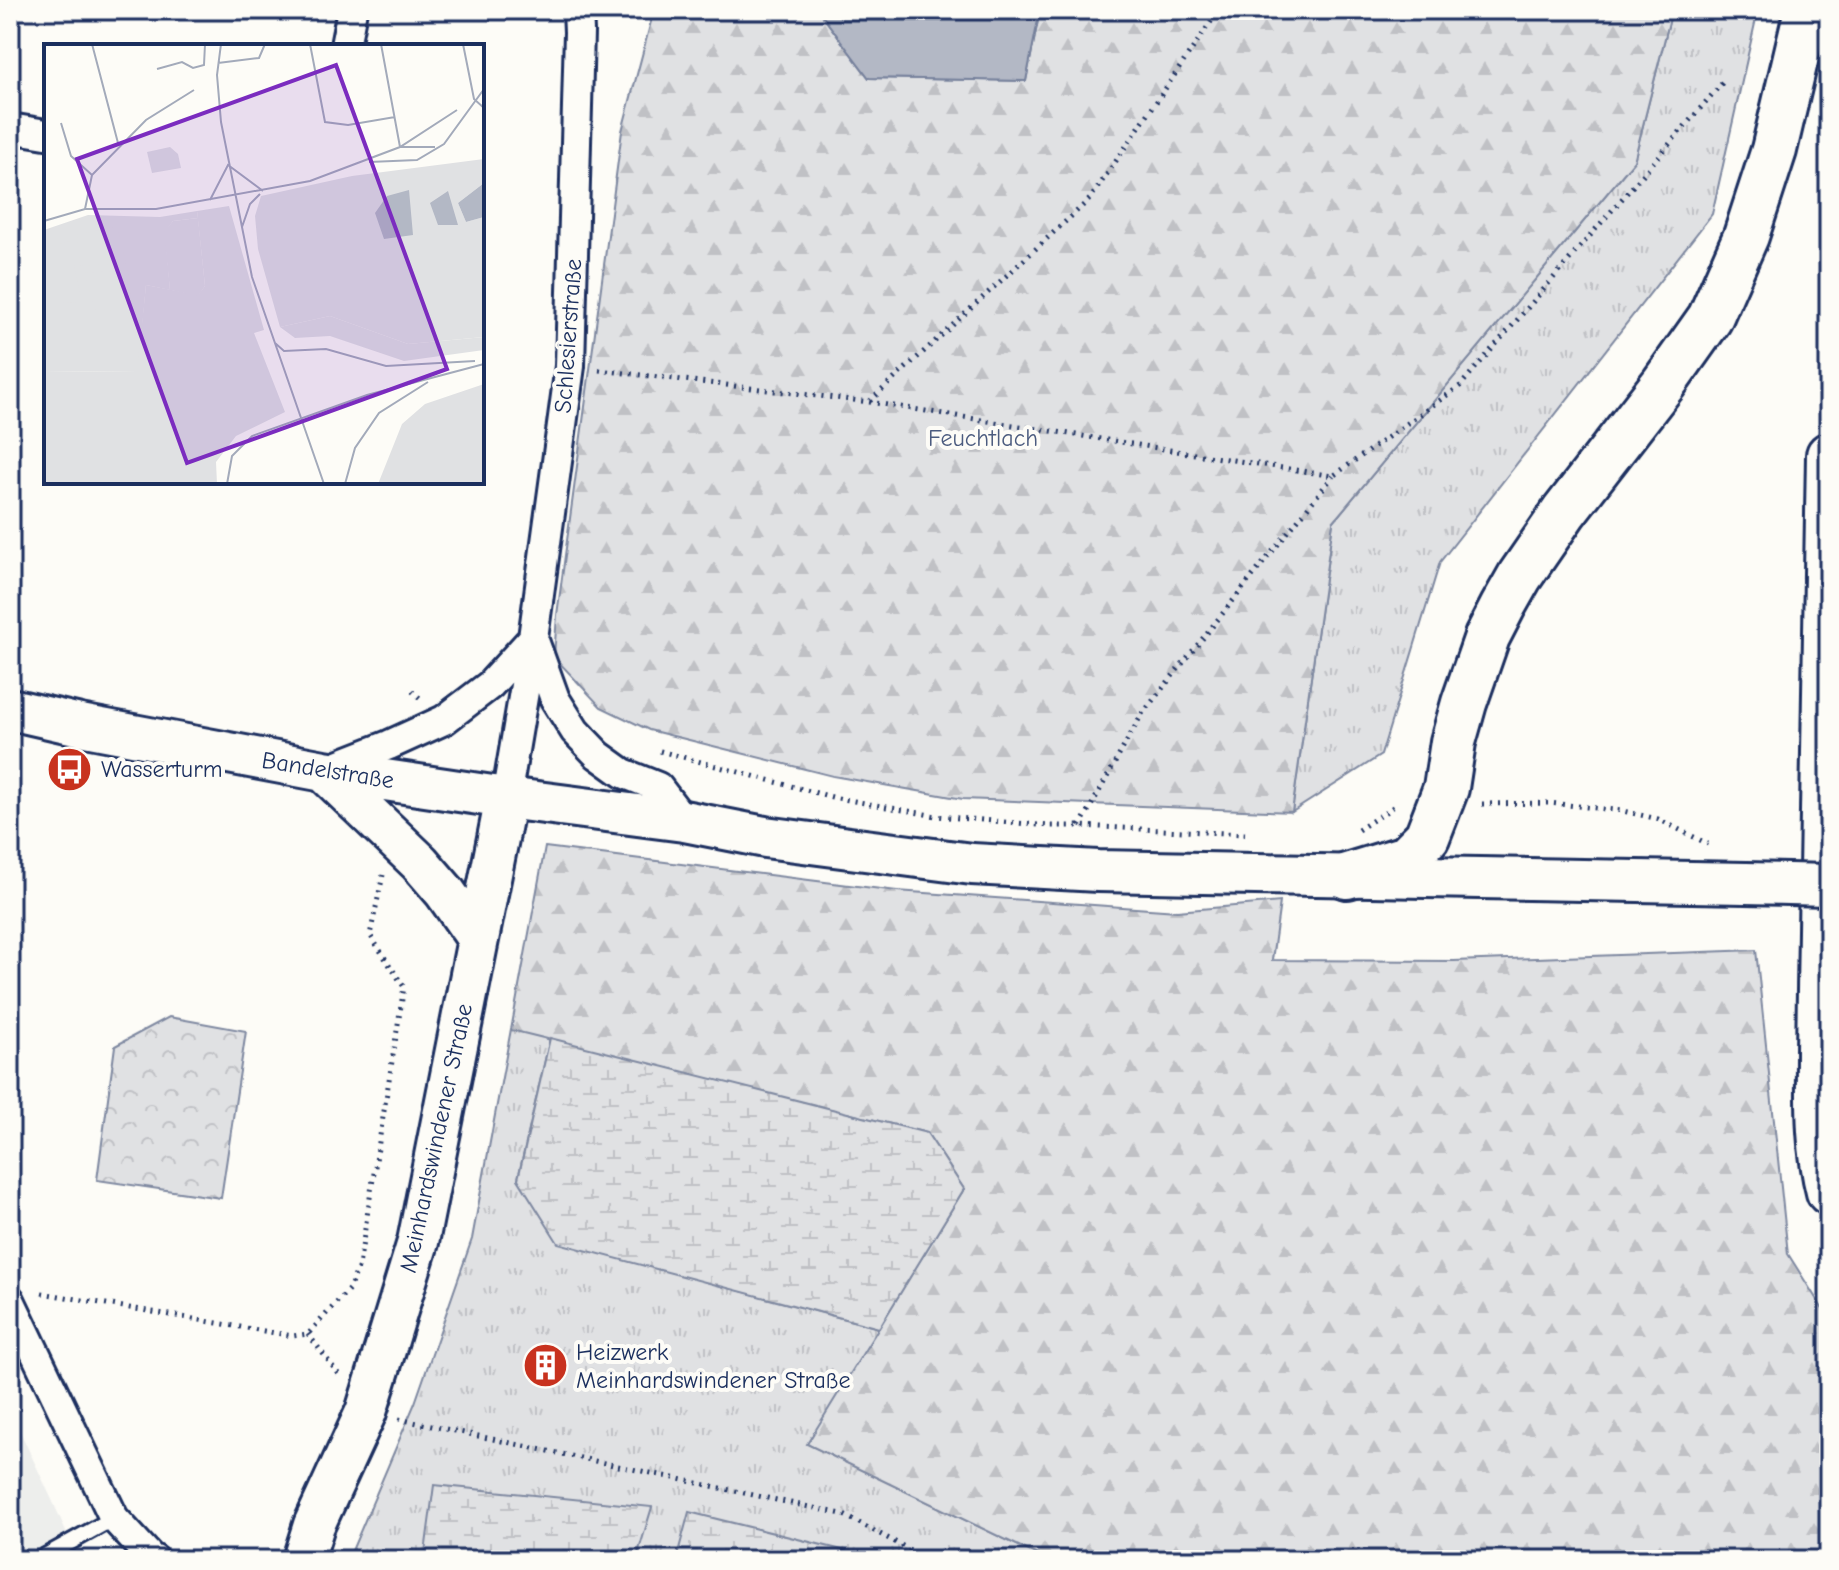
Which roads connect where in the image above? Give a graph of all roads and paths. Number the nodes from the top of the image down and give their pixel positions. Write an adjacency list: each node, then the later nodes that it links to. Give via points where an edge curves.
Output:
1 (352, 10): 5 (street)
2 (1219, 10): 10 (path, via 1090,199)
3 (1807, 10): 18 (main road, via 1774,150 1717,305 1508,596 1464,703)
4 (581, 17): 9 (street, Schlesierstraße)
5 (345, 44)
6 (1723, 82): 12 (path, via 1460,386)
7 (10, 128): 8 (street)
8 (44, 134)
9 (570, 366): 10 (path); 13 (street, Schlesierstraße)
10 (869, 402): 12 (path)
11 (1829, 455): 27 (main road, via 1819,1114)
12 (1333, 476): 20 (path, via 1142,714)
13 (533, 638): 15 (street, via 490,685 444,720); 17 (street, Schlesierstraße); 19 (street, Schlesierstraße, via 555,699 575,731 623,773 658,787)
14 (10, 709): 15 (main road, Bandelstraße)
15 (324, 771): 17 (main road, Bandelstraße); 26 (main road, via 420,863)
16 (771, 782): 20 (path, via 936,816)
17 (506, 798): 19 (main road, Bandelstraße); 26 (main road, Meinhardswindener Straße)
18 (1439, 804): 22 (path, via 1550,803 1623,811 1658,819); 23 (path, via 1400,803); 23 (main road, via 1427,837 1406,858)
19 (684, 821): 23 (main road, Bandelstraße, via 972,864 1098,871)
20 (1080, 826): 21 (path)
21 (1256, 834)
22 (1710, 845)
23 (1349, 856): 25 (main road, Bandelstraße, bridge)
24 (383, 874): 28 (path, via 370,935 404,987 359,1266 349,1289 308,1334 293,1336 35,1292)
25 (1829, 885)
26 (478, 939): 33 (main road, Meinhardswindener Straße, via 418,1242 366,1412)
27 (1829, 1192)
28 (11, 1301): 30 (street)
29 (389, 1416): 34 (path, via 842,1514)
30 (114, 1518): 31 (lane); 32 (street)
31 (38, 1560)
32 (155, 1560)
33 (303, 1560)
34 (929, 1560)

